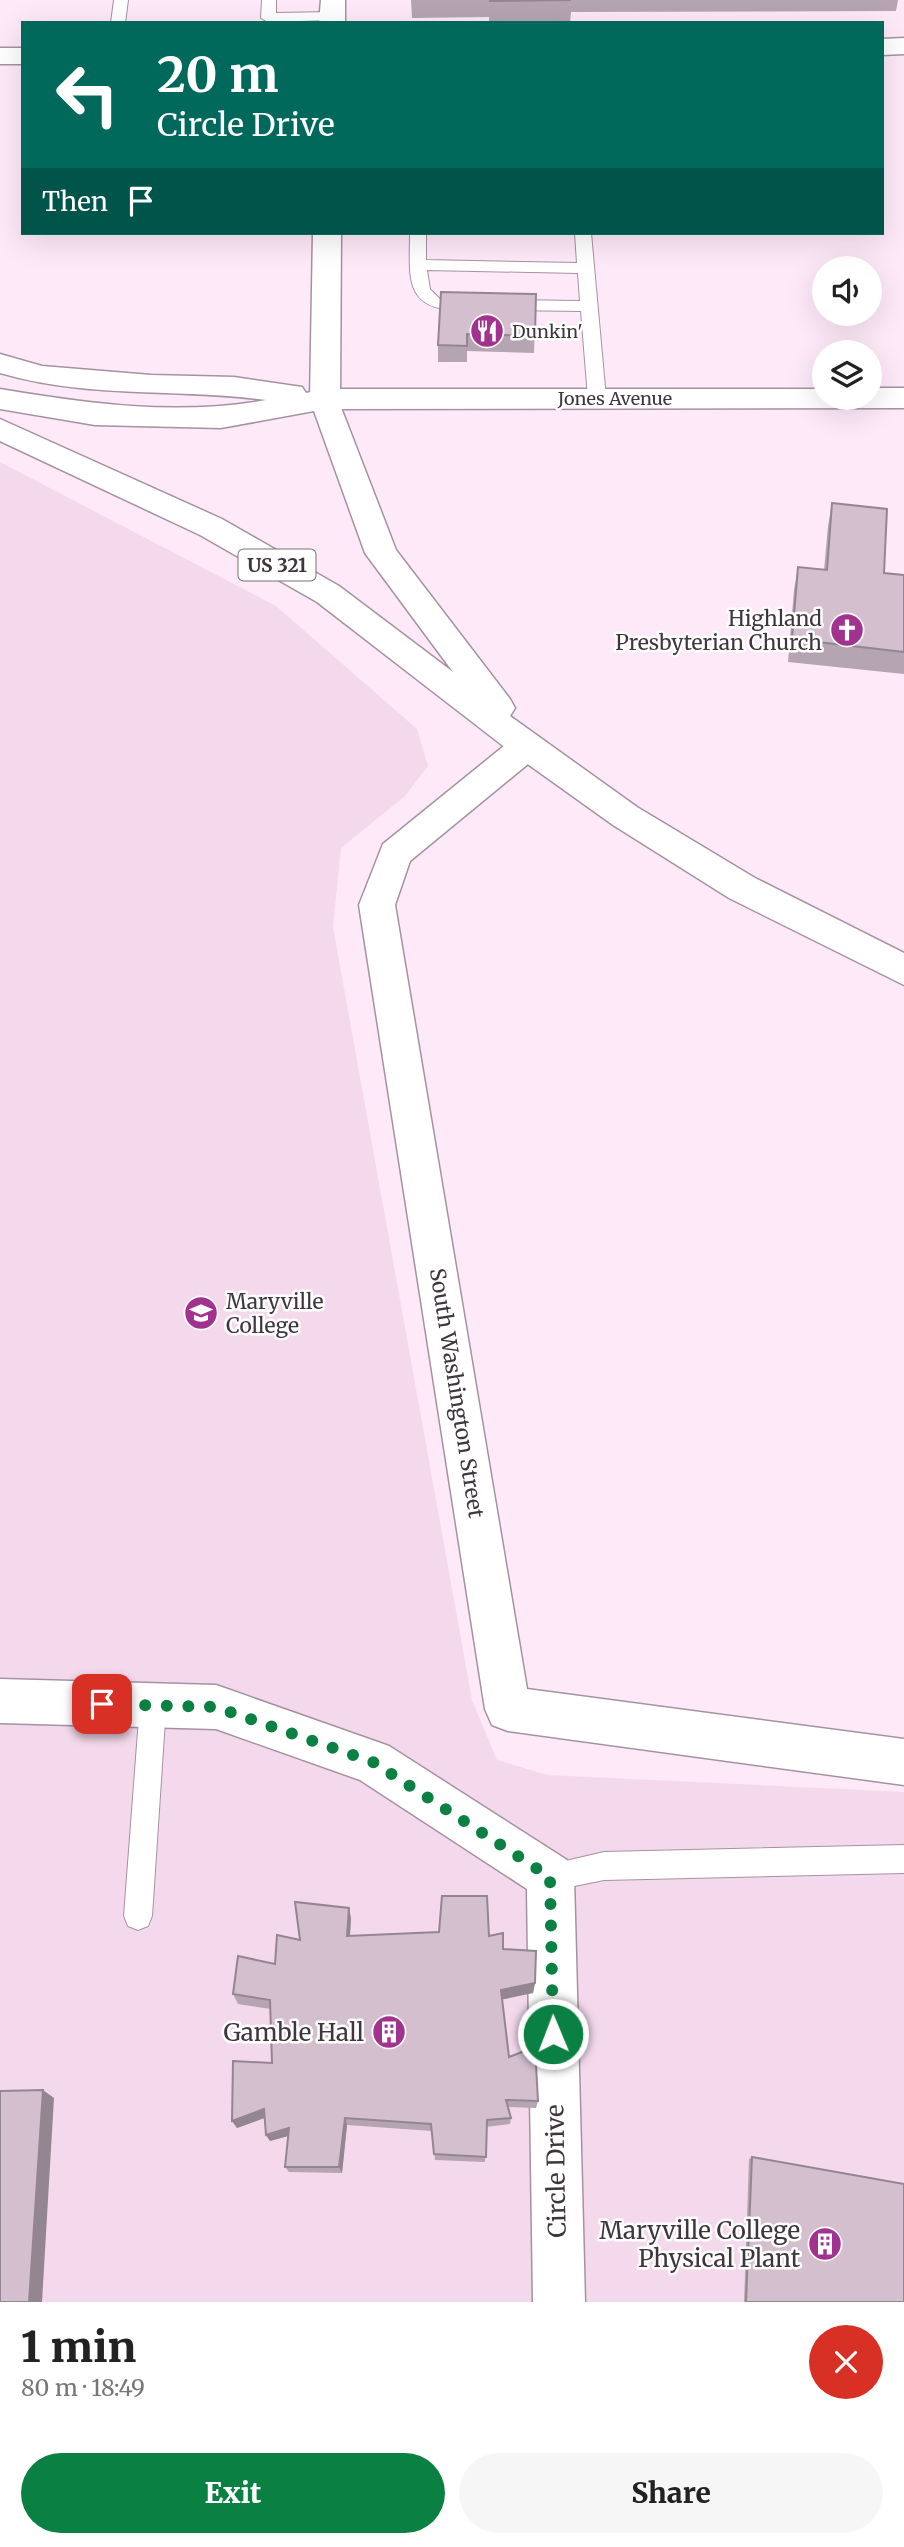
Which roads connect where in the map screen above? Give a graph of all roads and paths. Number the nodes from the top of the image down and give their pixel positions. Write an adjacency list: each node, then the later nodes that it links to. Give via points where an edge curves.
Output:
1 (121, 0): 4 (lane)
2 (269, 0): 3 (lane, via 268,18)
3 (332, 13)
4 (118, 21)
5 (904, 46): 6 (main road)
6 (884, 47)
7 (0, 56): 8 (main road)
8 (21, 56)
9 (327, 235): 16 (main road)
10 (418, 235): 12 (lane)
11 (583, 235): 13 (lane)
12 (418, 265): 13 (lane); 14 (lane, via 422,291 436,304)
13 (587, 268): 14 (lane)
14 (590, 306): 17 (lane)
15 (0, 363): 16 (main road, via 41,375 234,386)
16 (325, 398): 17 (main road, Jones Avenue); 19 (main road, via 221,418 95,415); 21 (main road, US 321, via 381,553)
17 (597, 398): 18 (main road, Jones Avenue)
18 (904, 398)
19 (0, 399)
20 (0, 429): 21 (main road, US 321, via 211,527 328,594)
21 (527, 746): 22 (main road, US 321, via 625,816 741,888); 25 (main road, South Washington Street, via 395,855 377,905 508,1709)
22 (904, 970)
23 (0, 1701): 24 (main road)
24 (153, 1705): 27 (main road, via 216,1707 373,1762); 28 (lane)
25 (904, 1762)
26 (904, 1859): 27 (lane, via 604,1866)
27 (550, 1877): 29 (main road, Circle Drive)
28 (138, 1916)
29 (559, 2302)

